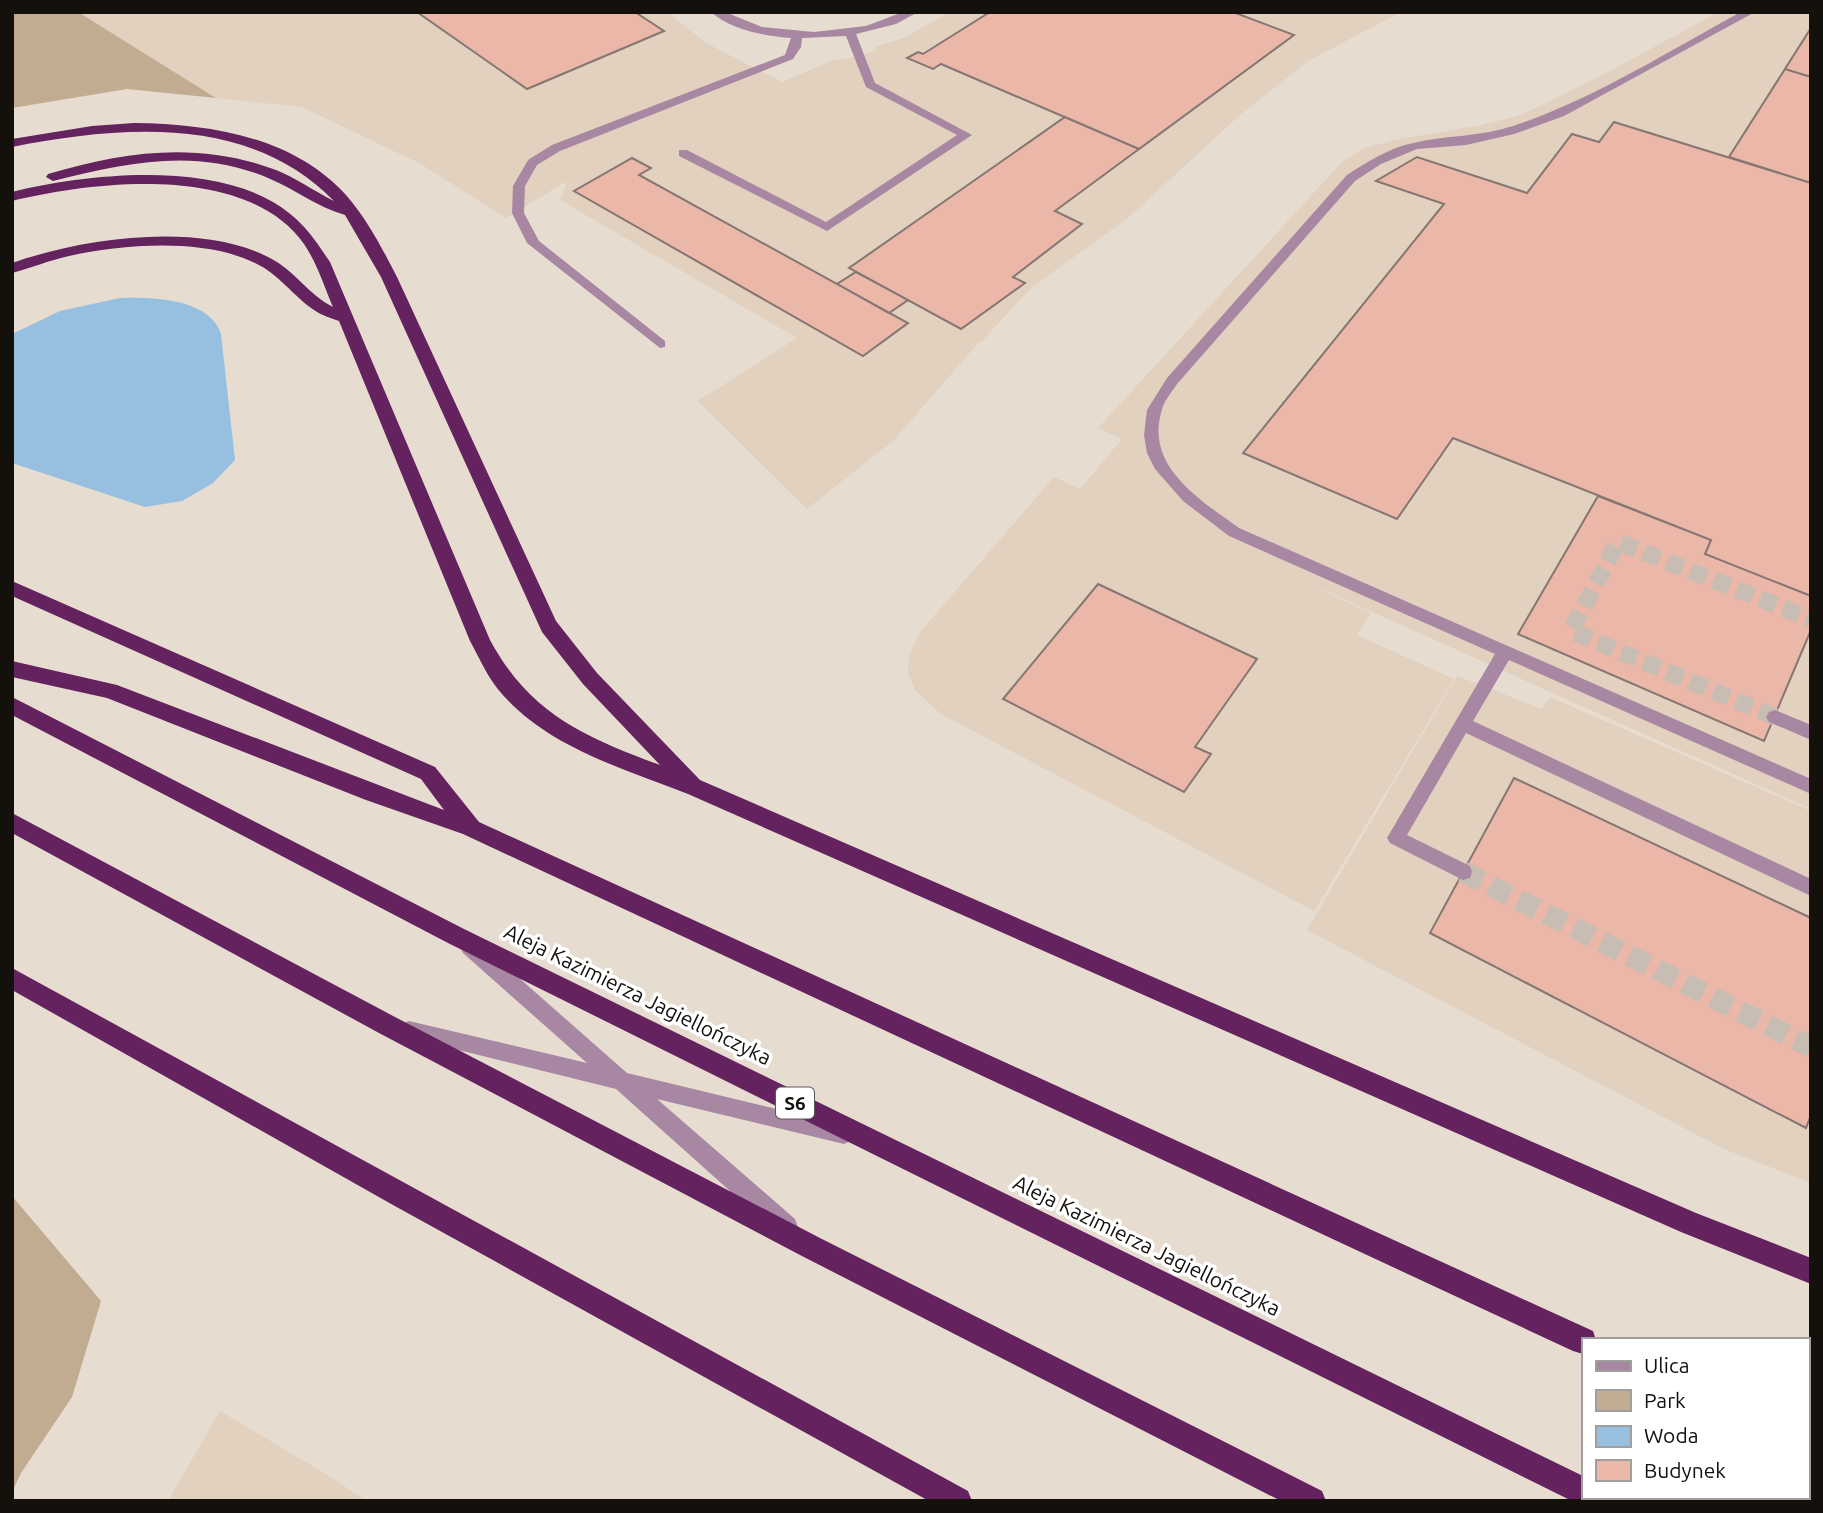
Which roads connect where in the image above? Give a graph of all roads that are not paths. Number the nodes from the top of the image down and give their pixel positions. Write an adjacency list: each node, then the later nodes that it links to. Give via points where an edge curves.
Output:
1 (716, 12): 5 (street, via 754,28)
2 (913, 12): 4 (street)
3 (1750, 12): 14 (street, via 1560,113 1466,141 1415,146 1377,161 1351,178 1172,381 1153,414 1158,466 1181,492 1234,532)
4 (850, 33): 5 (street); 7 (street, via 870,85 967,135 827,227)
5 (797, 35): 12 (street, via 789,57 556,148 532,163 519,186 518,213 534,243)
6 (12, 143): 9 (highway, via 92,129 142,127 241,139 269,147 300,165 327,185)
7 (683, 153)
8 (12, 195): 9 (highway, via 48,178 106,161 176,153 248,164 287,180 329,206); 11 (highway, via 127,179 192,183 232,192 266,205 308,239)
9 (351, 212): 21 (highway, via 387,273 547,623 598,688)
10 (12, 268): 11 (highway, via 110,244 205,246 253,256 286,274 318,306)
11 (345, 318): 21 (highway, via 480,641 505,683 528,708 573,737)
12 (660, 344)
13 (12, 588): 23 (highway, via 428,774)
14 (1505, 652): 18 (street); 20 (street)
15 (12, 669): 23 (highway, via 110,691)
16 (12, 705): 26 (highway, Aleja Kazimierza Jagiellończyka / S6)
17 (1774, 717): 19 (street)
18 (1463, 724): 24 (street, via 1396,838); 25 (street)
19 (1811, 733)
20 (1811, 787)
21 (696, 788): 32 (highway, via 1690,1223)
22 (12, 822): 28 (highway)
23 (471, 828): 33 (highway)
24 (1463, 872)
25 (1811, 888)
26 (456, 936): 29 (street); 30 (highway, Aleja Kazimierza Jagiellończyka / S6)
27 (12, 978): 35 (highway)
28 (387, 1025): 29 (street); 31 (highway)
29 (621, 1080): 30 (street); 31 (street)
30 (872, 1141): 34 (highway, Aleja Kazimierza Jagiellończyka / S6)
31 (809, 1246): 36 (highway)
32 (1811, 1271)
33 (1582, 1341)
34 (1582, 1490)
35 (958, 1501)
36 (1312, 1501)

